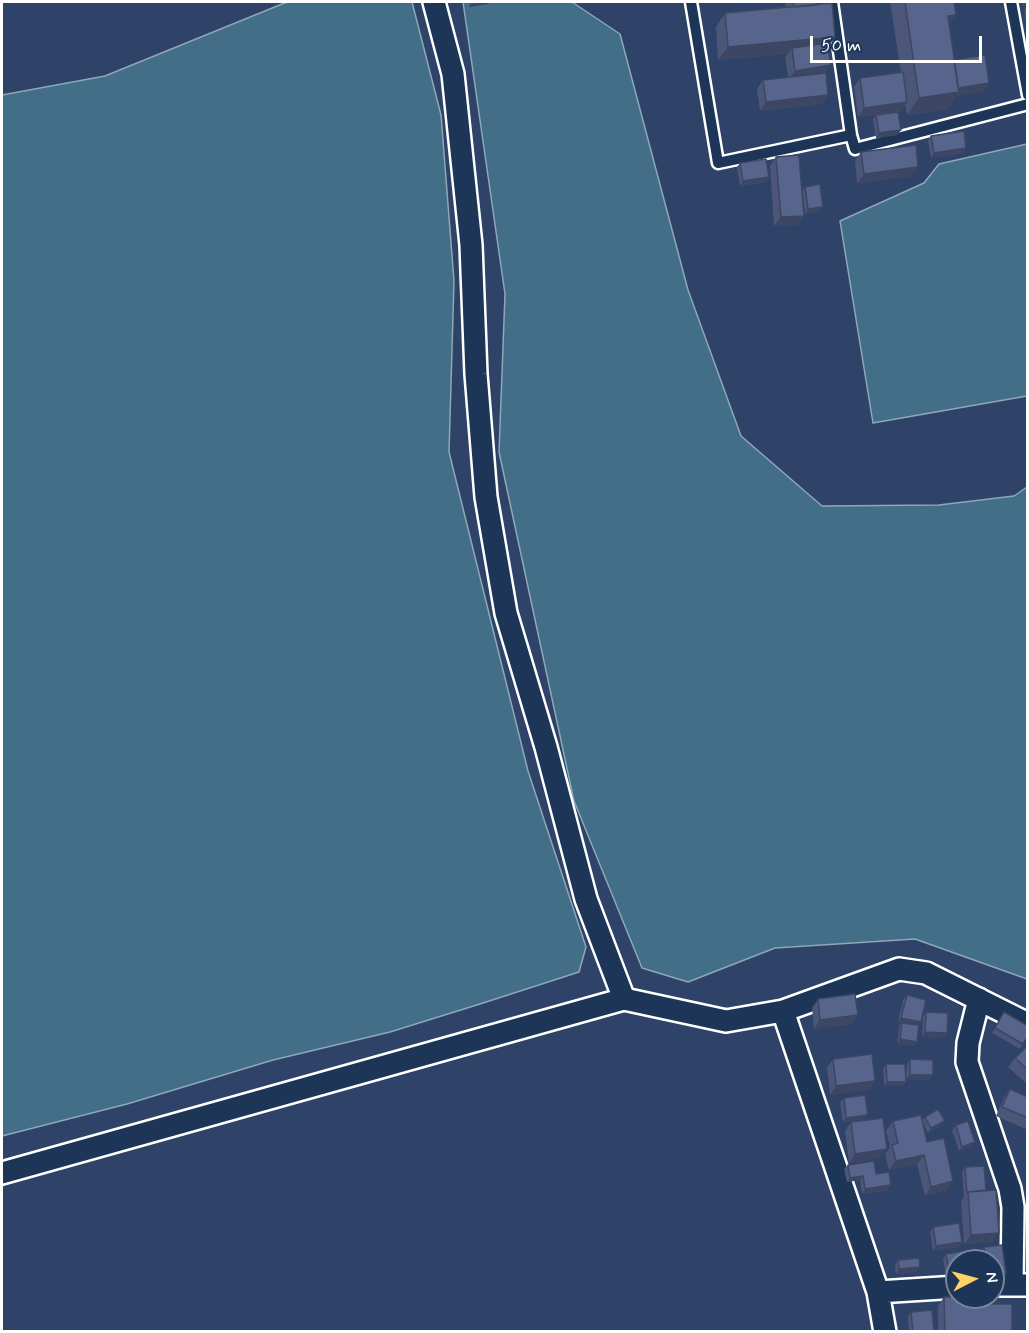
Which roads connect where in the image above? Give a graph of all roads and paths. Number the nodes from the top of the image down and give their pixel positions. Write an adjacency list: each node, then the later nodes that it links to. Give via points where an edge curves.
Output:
1 (434, 2): 8 (street, via 453,74 471,245 486,497 506,613 586,899)
2 (691, 2): 7 (lane, via 718,163)
3 (832, 2): 7 (lane)
4 (1011, 2): 5 (lane)
5 (1028, 95)
6 (1028, 104): 7 (lane, via 855,149)
7 (851, 135)
8 (624, 999): 10 (street, via 726,1021); 12 (street)
9 (979, 999): 10 (street, via 926,973 899,969); 11 (street); 13 (street, via 967,1062 1011,1189)
10 (783, 1011): 15 (street)
11 (1028, 1024)
12 (2, 1173)
13 (1011, 1285)
14 (945, 1288): 15 (street)
15 (878, 1292): 16 (street)
16 (885, 1332)

